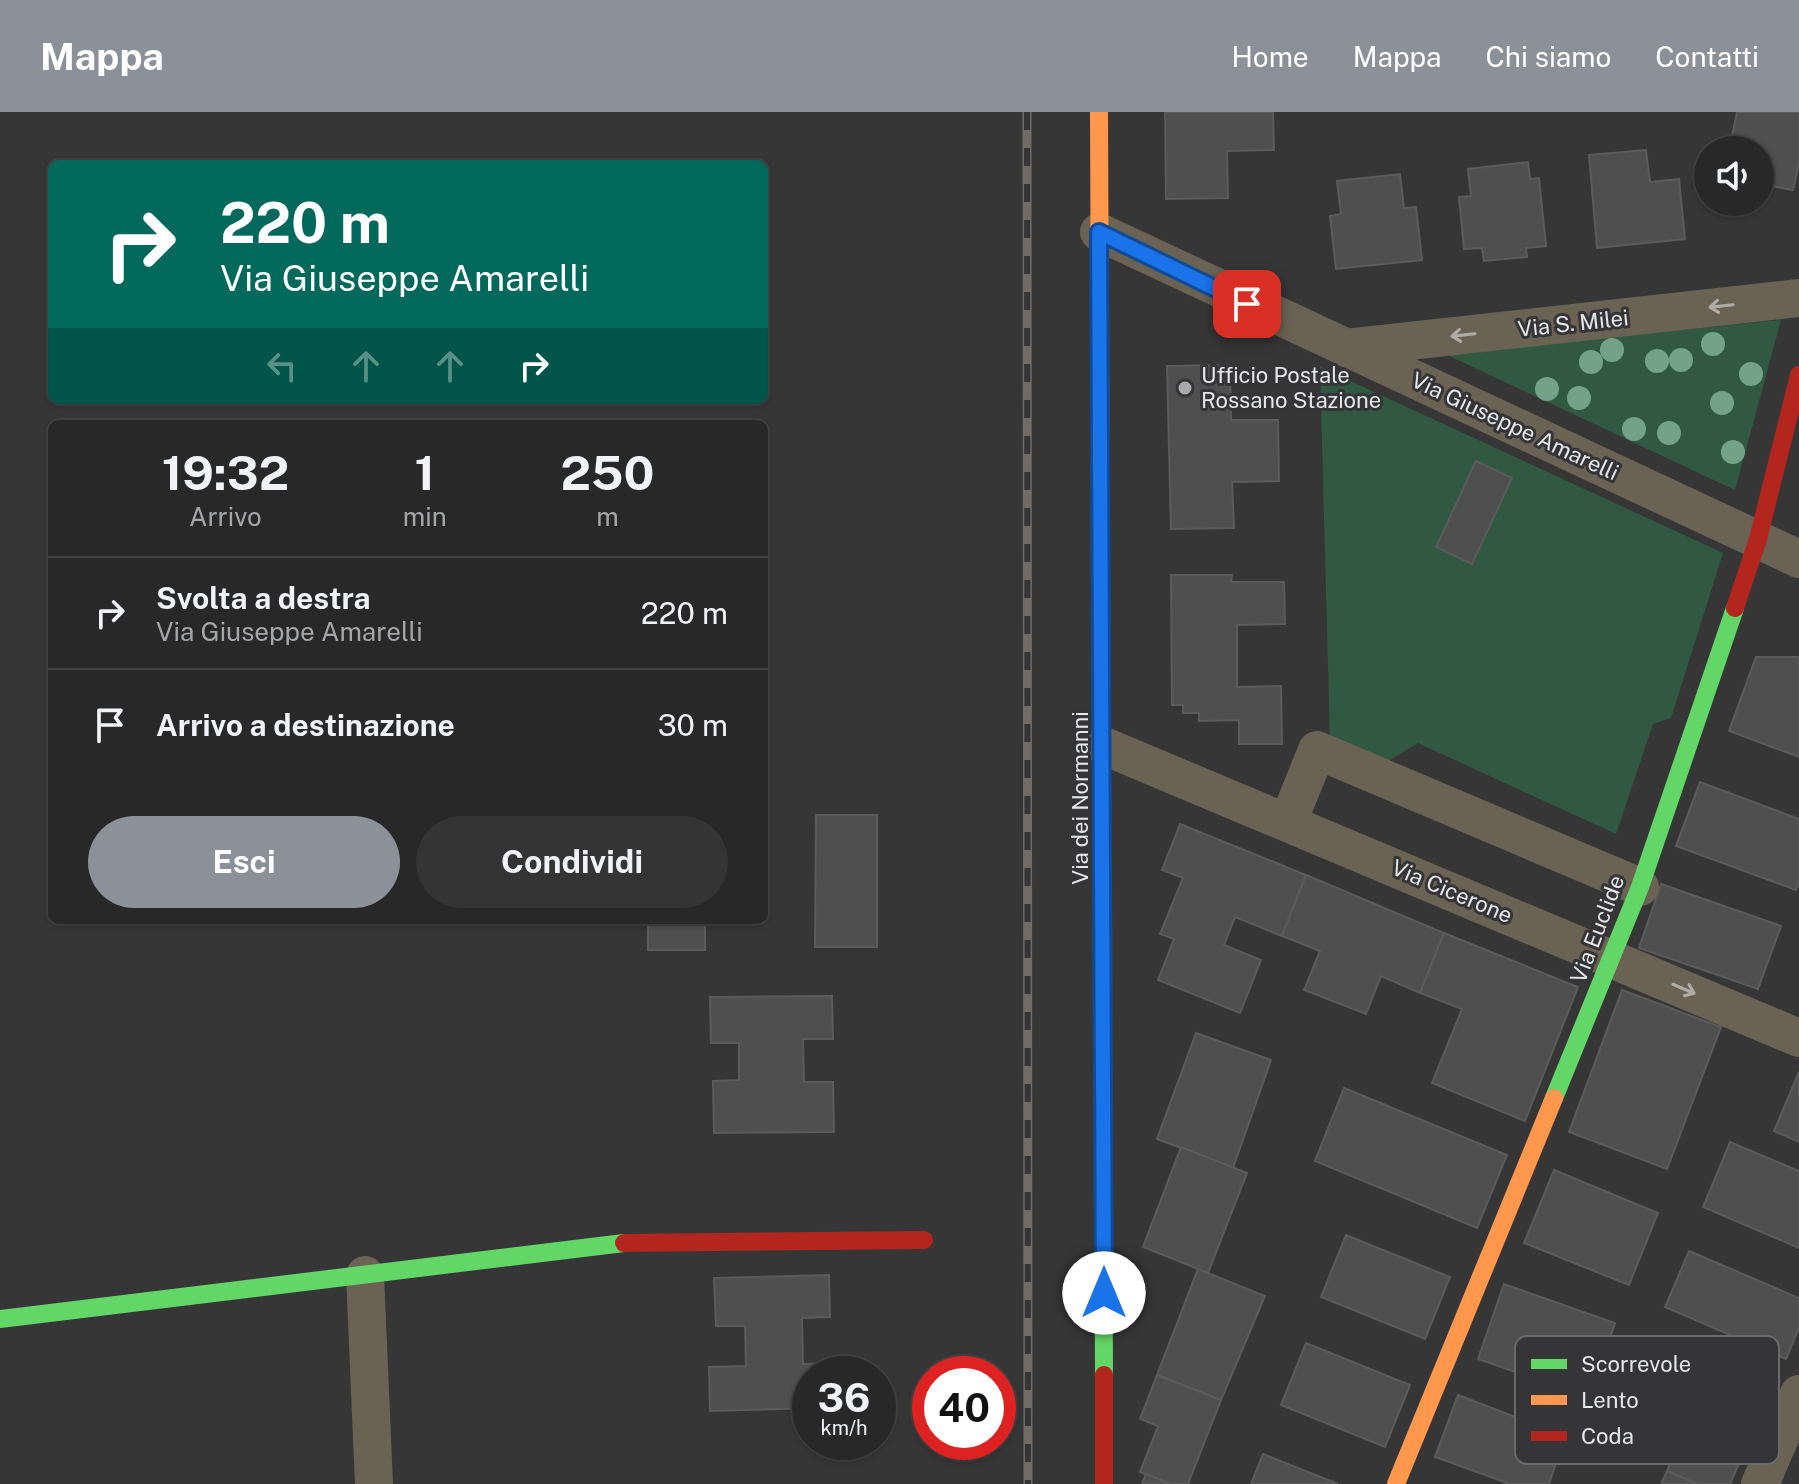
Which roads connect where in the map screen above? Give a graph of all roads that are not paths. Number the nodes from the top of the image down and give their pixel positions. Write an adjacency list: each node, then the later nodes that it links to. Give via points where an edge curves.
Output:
1 (1099, 112): 2 (street, Via dei Normanni)
2 (1099, 232): 4 (street, Via Giuseppe Amarelli); 8 (street, Via dei Normanni)
3 (1799, 298): 4 (street, Via S. Milei, one-way to 4)
4 (1346, 348): 6 (street, Via Giuseppe Amarelli)
5 (1799, 375): 6 (street, Via Euclide)
6 (1758, 539): 7 (street, Via Giuseppe Amarelli); 10 (street, Via Euclide)
7 (1799, 559)
8 (1104, 746): 9 (street, Via Cicerone); 20 (street, Via dei Normanni)
9 (1288, 822): 10 (street, via 1317,750); 11 (street, Via Cicerone)
10 (1640, 887): 11 (street, Via Euclide)
11 (1612, 959): 12 (street, Via Cicerone, one-way to 12); 21 (street, Via Euclide)
12 (1799, 1038)
13 (924, 1240): 14 (street, via 639,1241)
14 (365, 1275): 15 (street); 19 (street)
15 (0, 1319)
16 (1799, 1394): 17 (street)
17 (1779, 1440)
18 (1769, 1464): 22 (street)
19 (374, 1484)
20 (1104, 1484)
21 (1396, 1484)
22 (1760, 1484)

